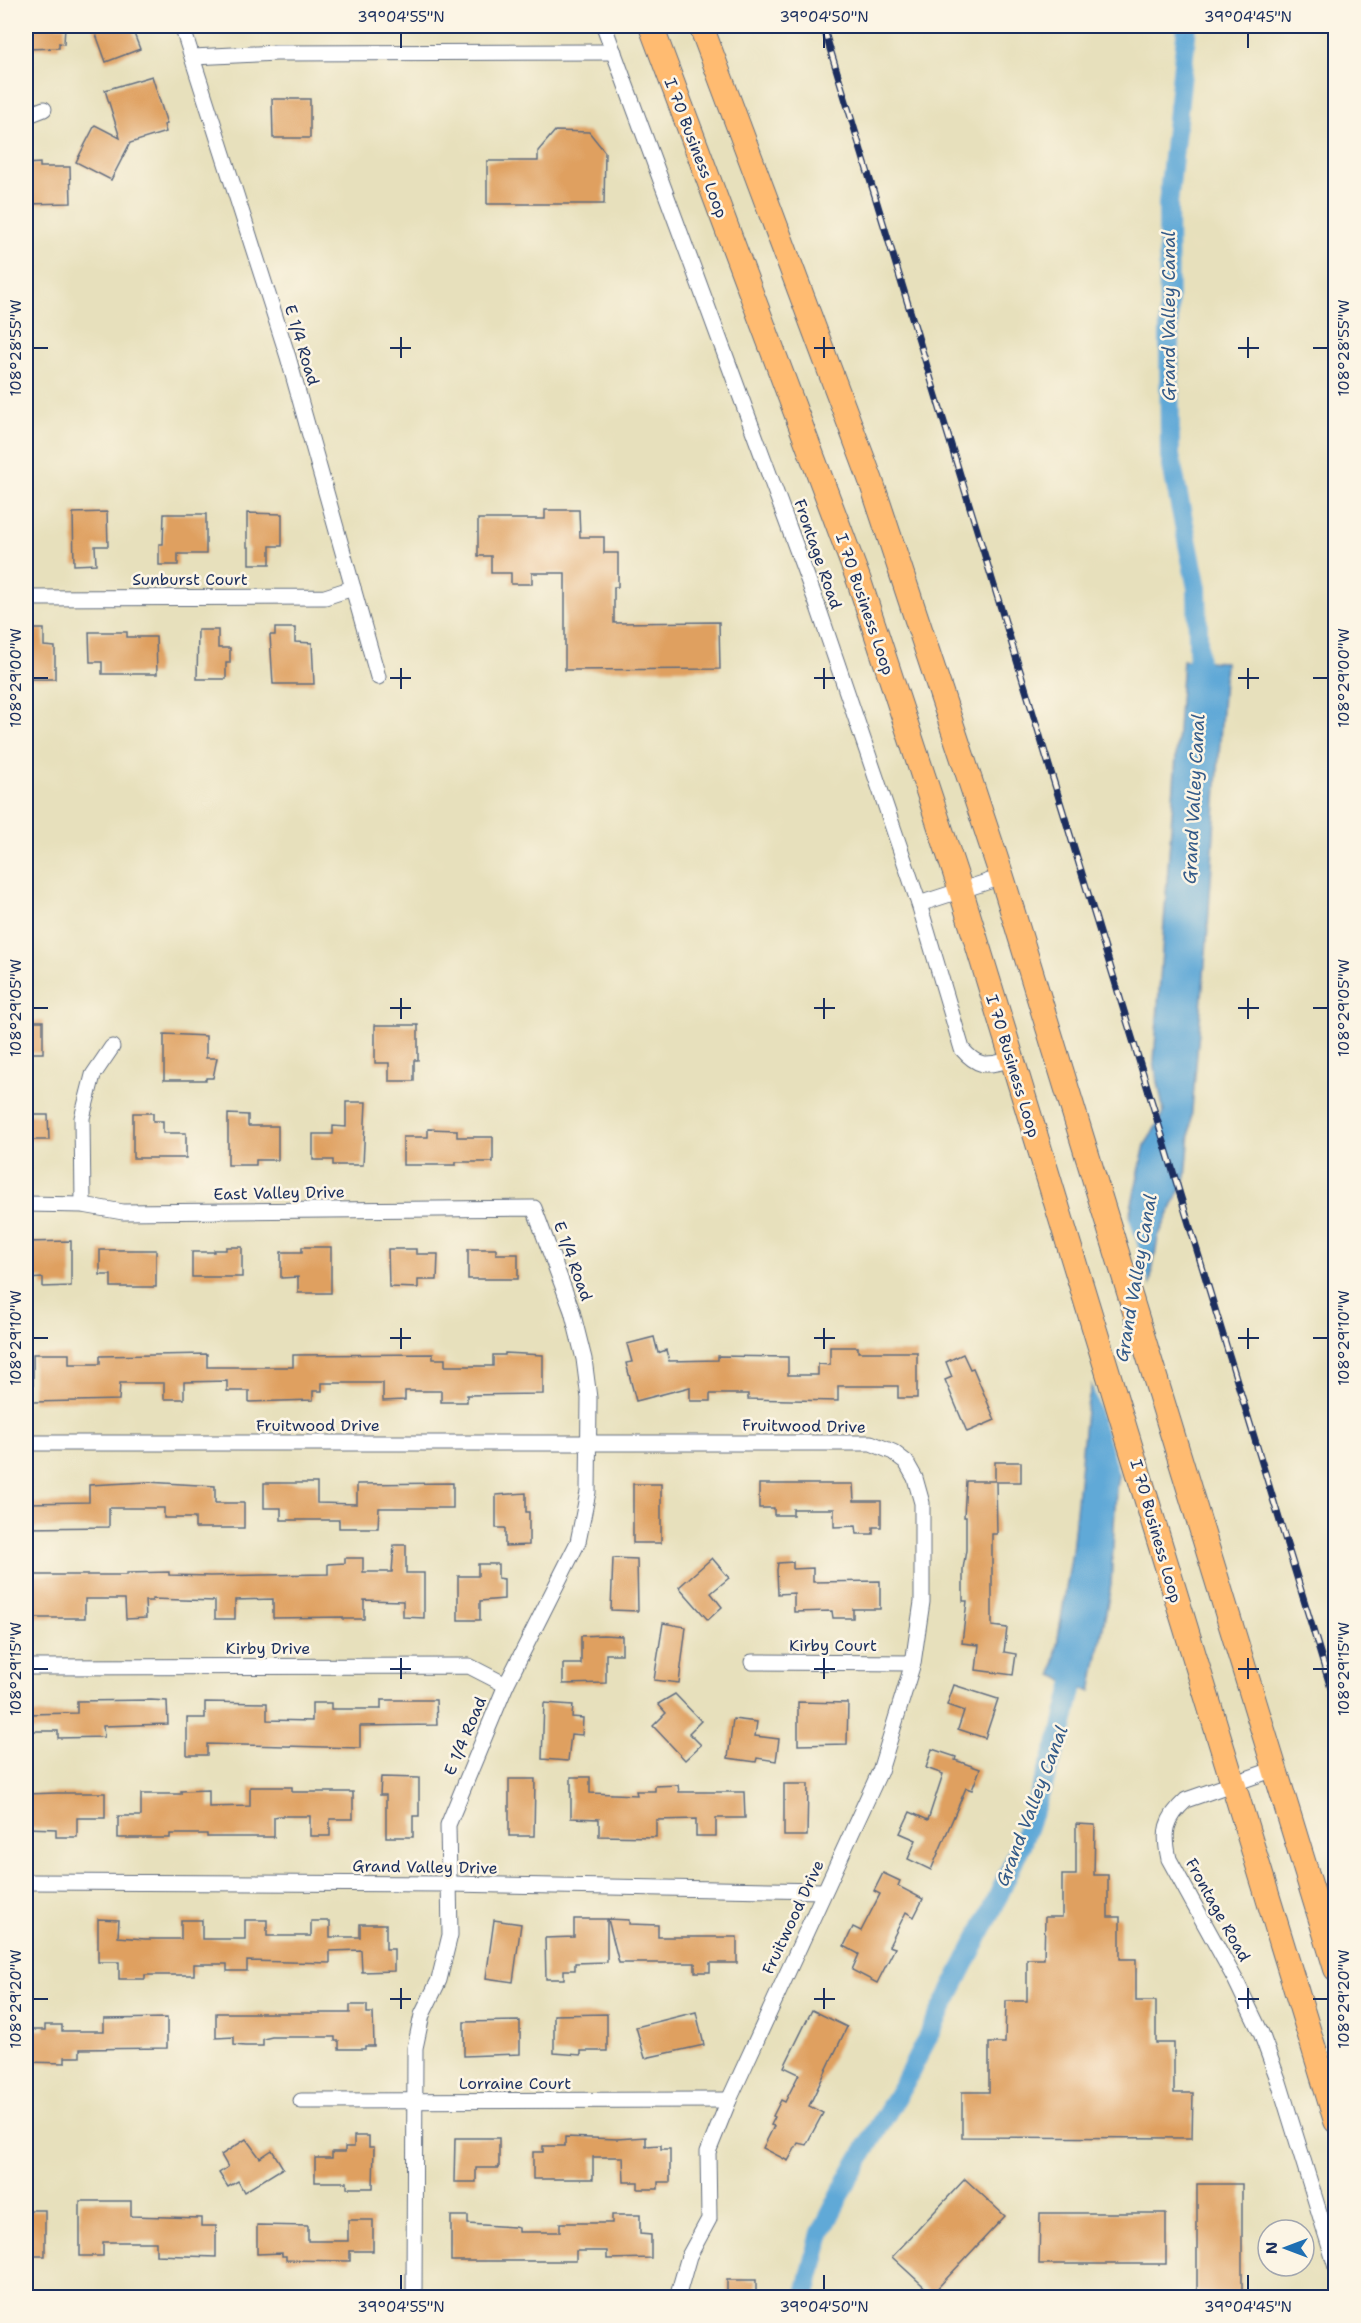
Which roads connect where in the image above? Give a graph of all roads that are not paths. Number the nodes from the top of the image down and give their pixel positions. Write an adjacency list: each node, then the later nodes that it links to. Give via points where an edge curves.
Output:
1 (182, 26): 6 (street, E 1/4 Road)
2 (604, 26): 5 (street, Frontage Road)
3 (651, 26): 13 (main road, I 70 Business Loop, via 859,581)
4 (701, 26): 12 (main road, via 871,481)
5 (614, 52): 6 (street, via 276,53); 14 (street, Frontage Road, via 788,520)
6 (193, 57): 9 (street, E 1/4 Road, via 288,357)
7 (44, 109): 8 (street)
8 (26, 116)
9 (353, 588): 10 (street, Sunburst Court, via 325,597); 11 (street, E 1/4 Road)
10 (26, 598)
11 (378, 677)
12 (1002, 877): 13 (street); 26 (main road)
13 (961, 891): 14 (street); 16 (main road, I 70 Business Loop)
14 (919, 904): 16 (street, Frontage Road, via 962,1049 979,1064)
15 (112, 1047): 18 (street, via 93,1075 82,1118)
16 (1011, 1060): 27 (main road, I 70 Business Loop)
17 (26, 1204): 18 (street, East Valley Drive)
18 (83, 1205): 19 (street, East Valley Drive, via 123,1212)
19 (534, 1208): 21 (street, E 1/4 Road, via 572,1311 584,1359)
20 (26, 1443): 21 (street, Fruitwood Drive)
21 (589, 1443): 23 (street, Fruitwood Drive, via 871,1443 893,1452 906,1462 922,1503 922,1602); 25 (street, E 1/4 Road, via 588,1492 578,1542)
22 (752, 1662): 23 (street, Kirby Court)
23 (913, 1663): 30 (street, Fruitwood Drive, via 880,1771)
24 (26, 1667): 25 (street, Kirby Drive, via 469,1666)
25 (506, 1685): 29 (street, E 1/4 Road, via 448,1825)
26 (1275, 1769): 27 (street, Frontage Road); 31 (main road)
27 (1232, 1783): 35 (main road, I 70 Business Loop); 36 (street, Frontage Road, via 1186,1800 1174,1810 1167,1822 1165,1840 1169,1859 1261,2033)
28 (26, 1882): 29 (street, Grand Valley Drive)
29 (450, 1884): 30 (street, Grand Valley Drive); 34 (street, E 1/4 Road, via 450,1935 439,1980 422,2015 415,2048)
30 (824, 1891): 32 (street, Fruitwood Drive)
31 (1335, 1969)
32 (729, 2100): 34 (street, Lorraine Court); 38 (street, Fruitwood Drive, via 708,2152 709,2219 689,2256)
33 (301, 2101): 34 (street, Lorraine Court)
34 (414, 2101): 37 (street, E 1/4 Road)
35 (1335, 2121)
36 (1335, 2267)
37 (414, 2298)
38 (677, 2298)

